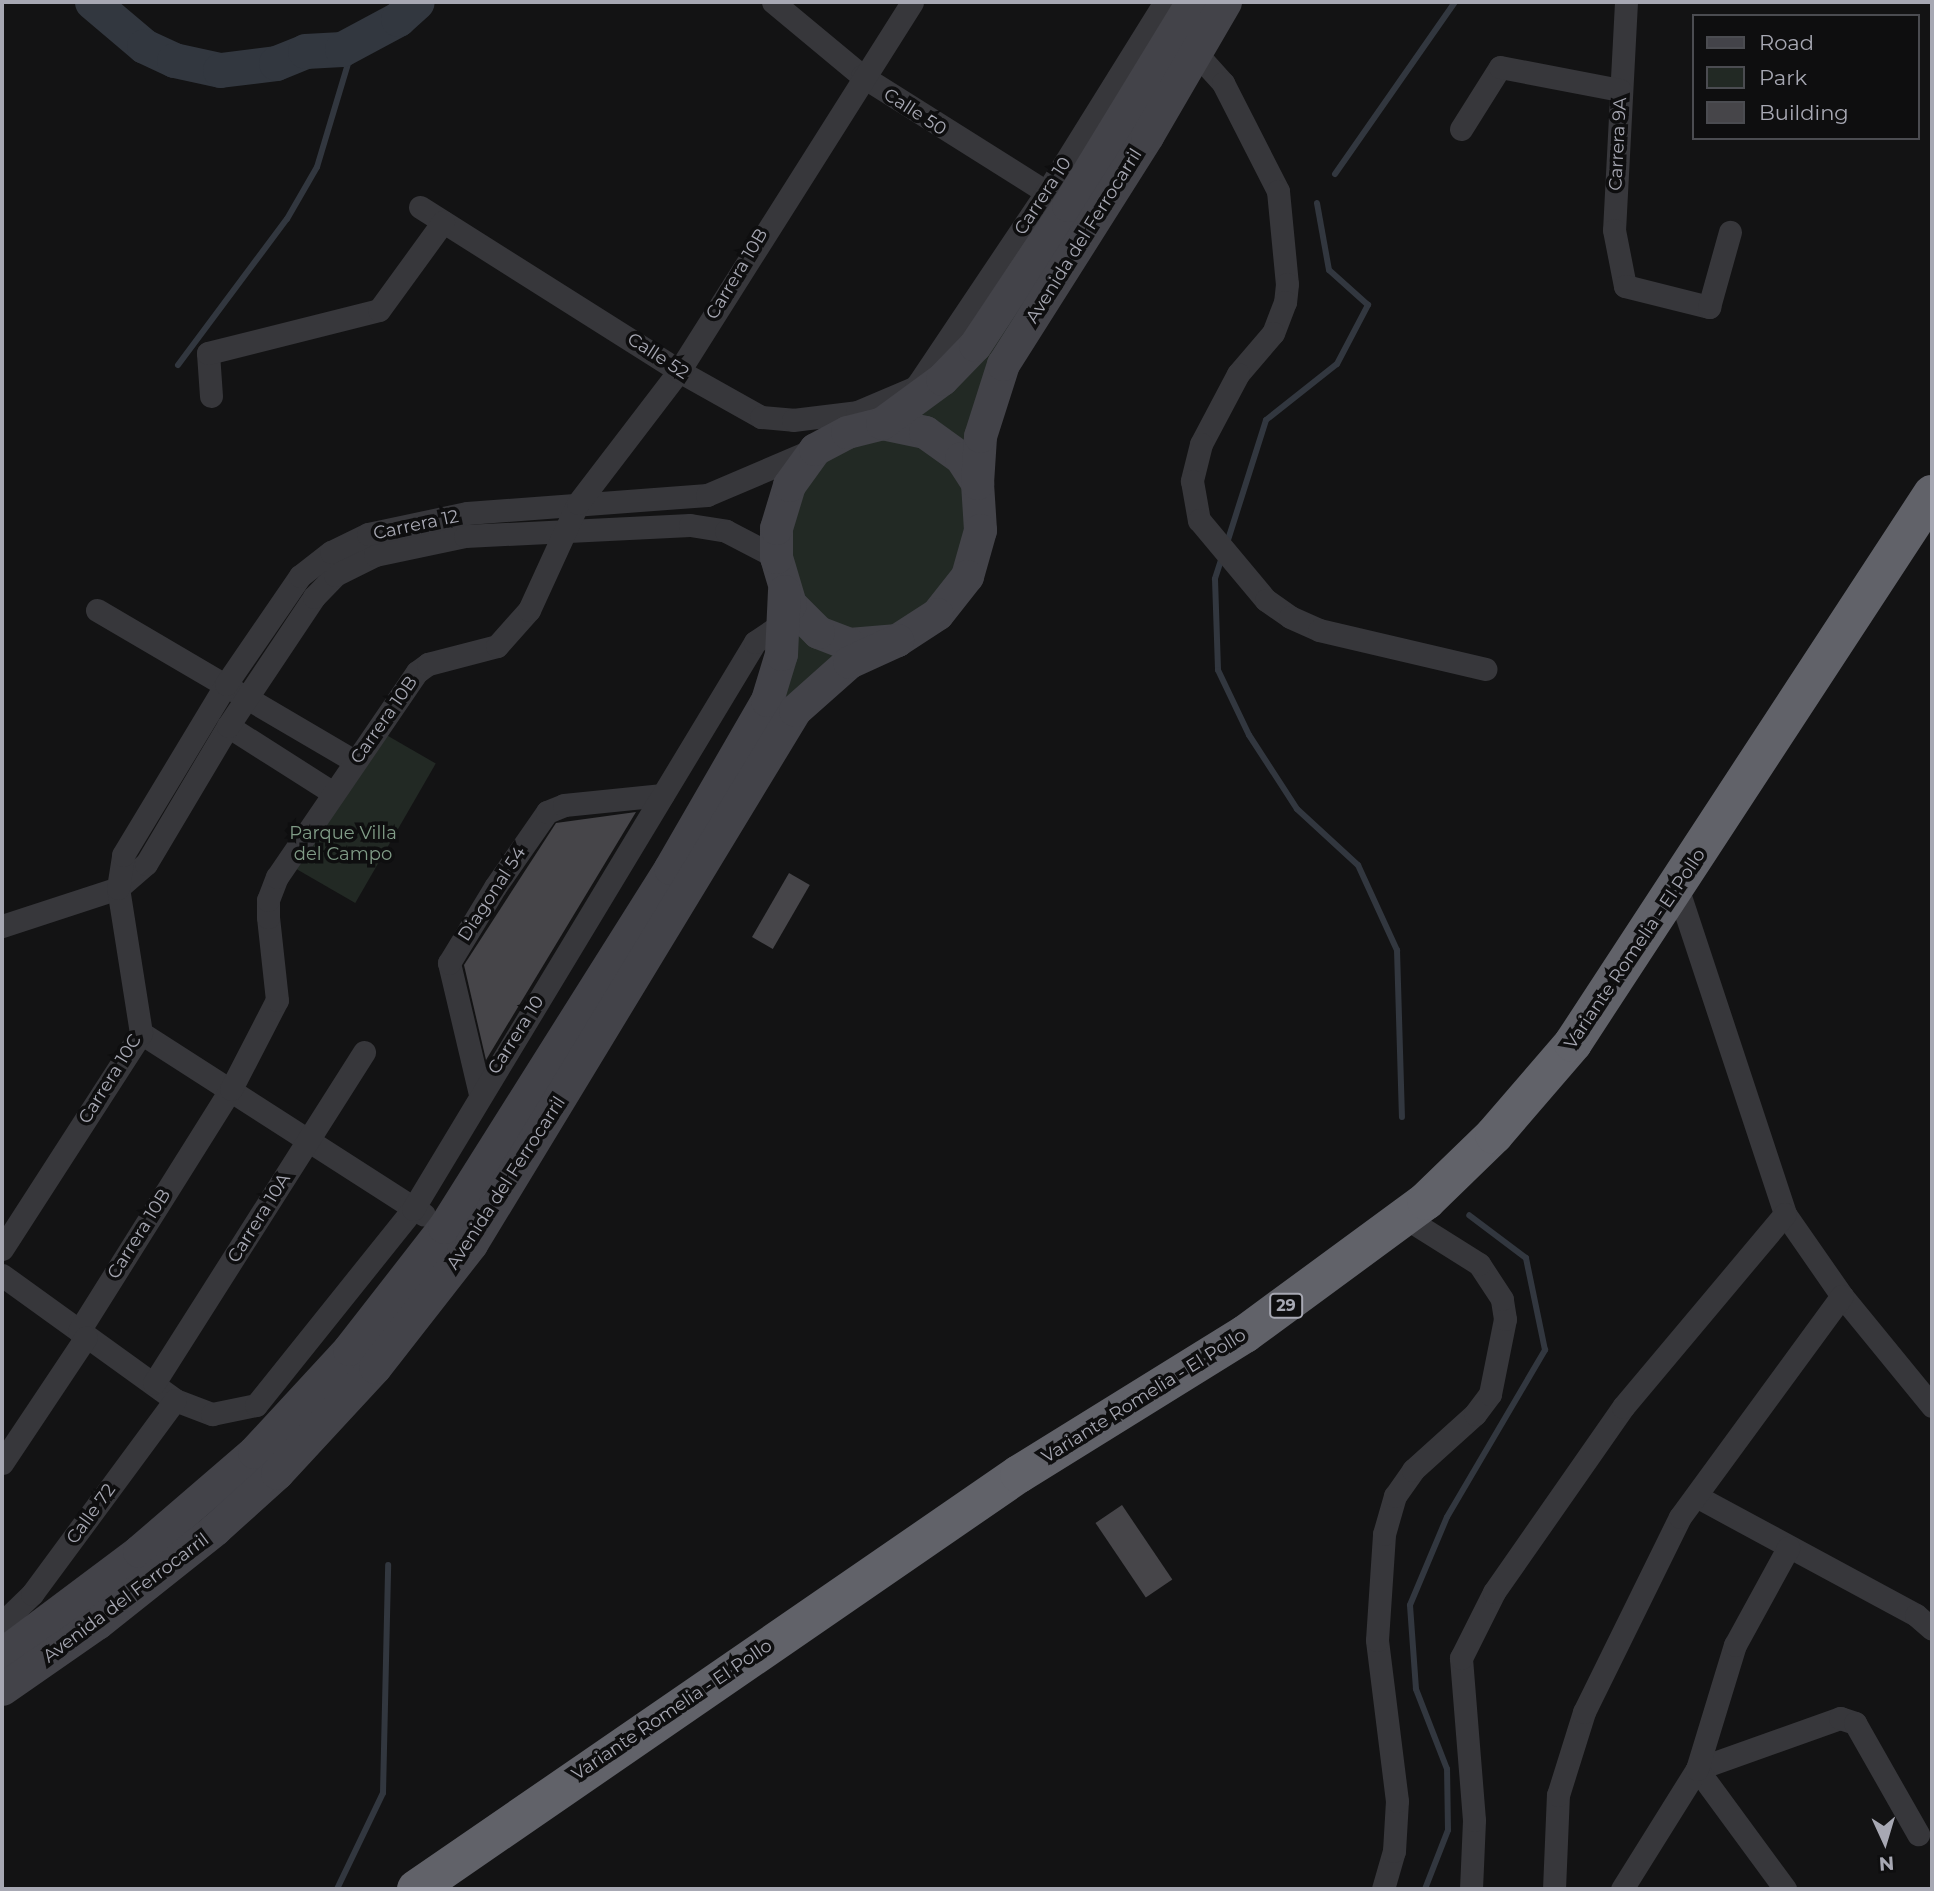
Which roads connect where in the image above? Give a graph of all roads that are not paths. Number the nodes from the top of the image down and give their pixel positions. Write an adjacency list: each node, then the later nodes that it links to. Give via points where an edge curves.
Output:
1 (774, 2): 8 (street, Calle 50)
2 (912, 2): 8 (street, Carrera 10B)
3 (1166, 2): 11 (street, Carrera 10)
4 (1192, 2): 11 (main road, Avenida del Ferrocarril)
5 (1225, 2): 7 (main road, Avenida del Ferrocarril)
6 (1626, 2): 9 (street, Carrera 9A)
7 (1195, 52): 20 (main road, Avenida del Ferrocarril, via 1003,363 980,436); 29 (street, via 1223,83 1278,191 1287,284 1273,333 1238,374 1201,444 1192,481 1199,520 1266,600 1319,630)
8 (862, 76): 11 (street, Calle 50); 15 (street, Carrera 10B)
9 (1620, 90): 10 (street, via 1500,67); 14 (street, Carrera 9A, via 1614,230 1625,286 1709,307)
10 (1461, 129)
11 (1057, 199): 16 (street, Carrera 10); 18 (main road, Avenida del Ferrocarril, via 975,345 942,379)
12 (420, 207): 13 (street, Calle 52)
13 (443, 222): 15 (street, Calle 52); 17 (street, via 379,310 208,353)
14 (1730, 232)
15 (679, 371): 16 (street, Calle 52, via 761,417 793,420 857,412); 22 (street, Carrera 10B)
16 (916, 387)
17 (211, 396)
18 (883, 423): 19 (main road, via 847,432); 20 (main road, via 911,427 938,438 961,458)
19 (815, 449): 22 (street, Carrera 12, via 707,495); 25 (main road, via 783,499)
20 (978, 483): 28 (main road, via 981,530 967,576 937,614)
21 (1932, 494): 36 (highway, Variante Romelia - El Pollo / 29)
22 (578, 503): 23 (street, Carrera 10B); 24 (street, Carrera 12, via 467,513)
23 (564, 533): 24 (street, Carrera 12); 25 (street, Carrera 12, via 706,525); 33 (street, Carrera 10B, via 529,610 512,633 497,646 428,664 417,672)
24 (372, 545): 30 (street, Carrera 12, via 331,552 300,576); 31 (street, Carrera 12, via 314,597)
25 (776, 557): 26 (main road)
26 (785, 606): 28 (main road, via 833,639 865,646); 35 (street, Carrera 10, via 755,642); 47 (main road, Avenida del Ferrocarril, via 776,678 754,725)
27 (97, 610): 30 (street)
28 (897, 640): 61 (main road, Avenida del Ferrocarril, via 849,662 795,710 471,1244 375,1367 277,1473 215,1529 119,1606)
29 (1485, 669)
30 (226, 684): 31 (street); 37 (street, Carrera 12, via 123,855)
31 (248, 695): 32 (street, Carrera 12); 33 (street)
32 (228, 726): 34 (street); 37 (street, Carrera 12, via 146,864)
33 (354, 761): 34 (street, Carrera 10B)
34 (333, 793): 41 (street, Carrera 10B, via 277,877 268,900 277,1000)
35 (662, 795): 42 (street, Carrera 10); 42 (street, Diagonal 54, via 564,805 547,812 495,887 449,963)
36 (1677, 887): 45 (street); 46 (highway, Variante Romelia - El Pollo / 29, via 1573,1043 1494,1135)
37 (118, 888): 38 (street, Carrera 12); 39 (street, Carrera 10C)
38 (2, 926)
39 (141, 1033): 41 (street); 48 (street, Carrera 10C)
40 (364, 1052): 43 (street, Carrera 10A)
41 (230, 1088): 43 (street); 51 (street, Carrera 10B)
42 (480, 1094): 44 (street, Carrera 10)
43 (308, 1142): 44 (street); 52 (street, Carrera 10A)
44 (413, 1209): 47 (street); 53 (street, Carrera 10, via 256,1405 212,1414)
45 (1785, 1214): 50 (street); 66 (street, via 1623,1407 1494,1592 1461,1658 1474,1820)
46 (1406, 1218): 64 (highway, Variante Romelia - El Pollo / 29, via 1245,1334 1019,1474); 65 (street, via 1479,1264 1502,1299 1505,1319 1490,1394 1458,1431 1413,1470 1395,1496 1384,1535 1377,1640 1397,1801 1394,1851)
47 (444, 1227): 60 (main road, Avenida del Ferrocarril, via 349,1349 254,1452 139,1551)
48 (2, 1249)
49 (2, 1278): 51 (street)
50 (1842, 1296): 54 (street); 56 (street)
51 (82, 1334): 52 (street); 55 (street, Carrera 10B)
52 (154, 1383): 53 (street)
53 (175, 1400): 58 (street, Calle 72, via 32,1594)
54 (1932, 1406)
55 (2, 1463)
56 (1696, 1496): 57 (street); 67 (street, via 1679,1517 1584,1713 1558,1795)
57 (1788, 1548): 59 (street, via 1916,1615); 62 (street, via 1735,1645)
58 (2, 1623)
59 (1932, 1629)
60 (2, 1654)
61 (2, 1689)
62 (1697, 1769): 63 (street, via 1840,1718 1855,1723); 68 (street); 69 (street)
63 (1918, 1834)
64 (416, 1889)
65 (1383, 1889)
66 (1471, 1889)
67 (1554, 1889)
68 (1622, 1889)
69 (1785, 1889)

